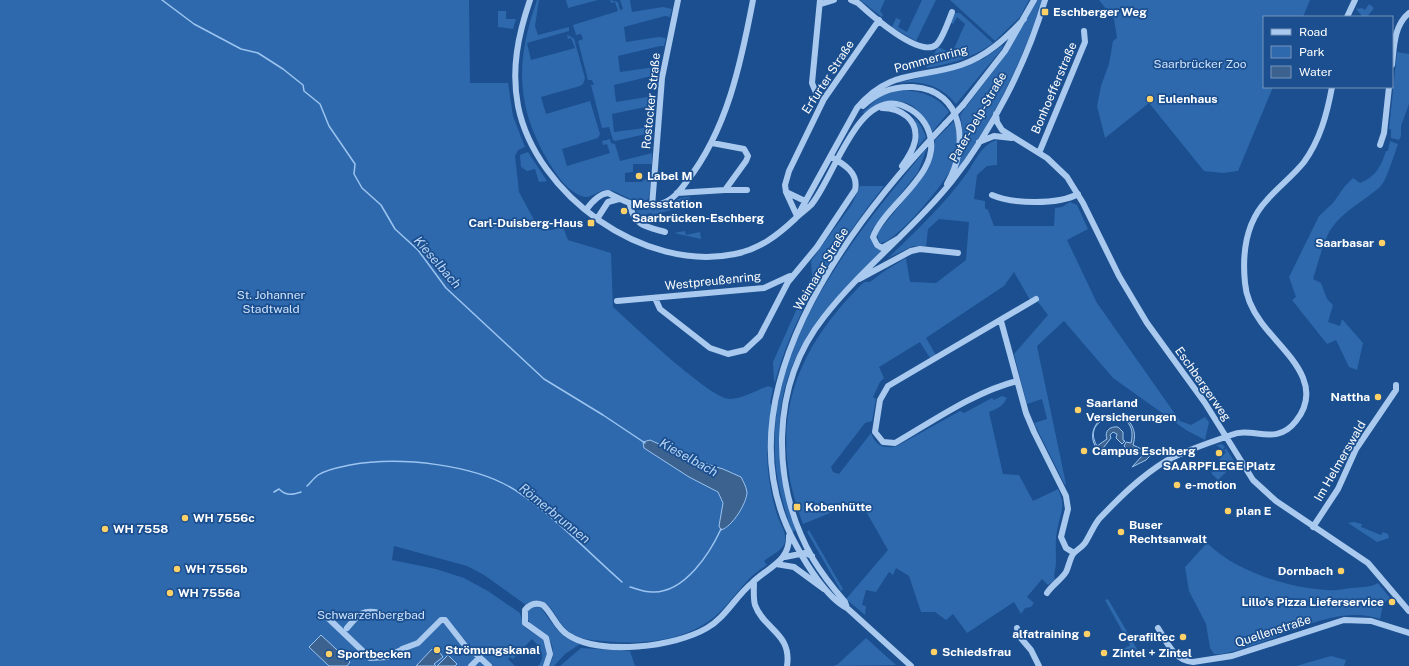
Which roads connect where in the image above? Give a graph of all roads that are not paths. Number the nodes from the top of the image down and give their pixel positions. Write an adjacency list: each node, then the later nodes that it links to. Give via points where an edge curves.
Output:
1 (530, 0): 43 (street, Pommernring, via 518,38 515,60 520,115 529,139 549,172 568,195)
2 (678, 0): 42 (street, Rostocker Straße, via 662,78)
3 (753, 0): 26 (street, via 731,91)
4 (834, 0): 9 (street)
5 (851, 0): 14 (street)
6 (1034, 0): 13 (street, Weimarer Straße)
7 (1045, 0): 21 (street, Pater-Delp-Straße, via 1021,64)
8 (1355, 0): 12 (street)
9 (821, 2): 19 (street, via 812,83 817,94)
10 (952, 12): 14 (street, via 938,43 931,47 924,47 904,38)
11 (1409, 13): 16 (street, via 1398,26)
12 (1347, 16)
13 (1024, 19): 22 (street, Pommernring, via 997,46 973,60 895,79 877,88 857,108); 23 (street, Weimarer Straße, bridge, via 1005,51 963,105)
14 (879, 20): 19 (street, Erfurter Straße)
15 (1084, 31): 28 (street, Bonhoefferstraße, via 1085,42)
16 (1393, 58)
17 (1332, 88): 57 (street, via 1323,125 1311,151 1303,163 1258,210 1250,226 1244,256 1245,284 1249,298 1260,321 1287,351 1303,377 1305,406 1289,429 1262,435 1243,432)
18 (1389, 88): 27 (street)
19 (824, 99): 34 (street, Erfurter Straße, via 787,177)
20 (877, 108): 23 (street, Pommernring, via 892,104 908,108 922,119); 30 (street, Pommernring, via 859,123); 31 (street, via 895,109 904,113 911,121 915,132 911,154)
21 (996, 113): 24 (street, Eschbergerweg, via 999,127); 25 (street, Pater-Delp-Straße)
22 (849, 125): 29 (street, Pommernring); 39 (street, Pommernring, via 870,100 889,89 917,88 941,97 949,104 956,117 960,127 960,141 954,170)
23 (931, 139): 31 (street, Weimarer Straße); 47 (street, via 930,156 919,176 873,236 877,245 882,248)
24 (1015, 139): 25 (street, Eschbergerweg, via 994,136); 28 (street, Eschbergerweg)
25 (979, 142): 39 (street, Pater-Delp-Straße)
26 (712, 143): 32 (street, via 744,149 747,152 746,161); 35 (street, via 693,174)
27 (1382, 144)
28 (1039, 153): 36 (street, Eschbergerweg, via 1068,177)
29 (831, 157): 30 (street, Westpreußenring); 40 (street, Pommernring)
30 (837, 160): 44 (street, Pommernring, via 814,200); 49 (street, Westpreußenring, via 855,177 854,190 816,247)
31 (891, 185): 59 (street, Weimarer Straße, via 848,241 817,292 782,373 773,419 772,454 776,492)
32 (726, 190): 33 (street); 35 (street)
33 (747, 190)
34 (786, 192): 40 (street); 44 (street)
35 (677, 193): 42 (street, via 665,203)
36 (1078, 194): 37 (street, via 1063,199 1019,201 1009,201); 57 (street, Eschbergerweg, via 1138,308 1205,402)
37 (992, 195)
38 (619, 199): 41 (street); 43 (street, via 608,193 604,194); 45 (street, via 608,202)
39 (937, 199): 47 (street, Pater-Delp-Straße)
40 (805, 201): 44 (street, Pommernring)
41 (630, 205): 42 (street); 46 (street, via 633,217 638,223)
42 (652, 206)
43 (586, 210): 45 (street, Pommernring)
44 (797, 216): 45 (street, Pommernring, via 778,234 753,248 734,254 705,257 651,246 627,236)
45 (597, 218)
46 (665, 232)
47 (899, 238): 50 (street, Pater-Delp-Straße)
48 (958, 253): 50 (street, Pater-Delp-Straße, via 920,249 911,251)
49 (793, 274): 51 (street, Westpreußenring, via 764,288); 51 (street, Westpreußenring, via 760,336 751,346 738,352 724,353 710,348 660,309)
50 (855, 281): 61 (street, Pater-Delp-Straße, via 824,316 803,348 786,396 782,433 784,471 792,509 807,547)
51 (655, 298): 53 (street, Westpreußenring)
52 (1036, 299): 54 (street)
53 (617, 301)
54 (1001, 321): 55 (street); 55 (street, via 888,386 880,400 875,432 883,442 895,443 968,402 1006,384)
55 (1017, 382): 60 (street, via 1034,432 1066,496 1068,509 1061,537 1066,548)
56 (1396, 385): 58 (street, Im Helmerswald, via 1396,390 1356,449 1338,489)
57 (1226, 437): 58 (street, Eschbergerweg, via 1248,473 1260,487); 60 (street, via 1180,454 1157,466 1098,520 1084,545)
58 (1313, 527): 69 (street, Eschbergerweg, via 1368,563)
59 (789, 534): 61 (street, Weimarer Straße); 62 (street, via 789,547)
60 (1074, 554): 67 (street, via 1066,571)
61 (805, 555): 62 (street); 64 (street); 66 (street, Weimarer Straße); 68 (street, Pater-Delp-Straße, via 819,569)
62 (785, 557): 63 (street)
63 (776, 564): 64 (street); 65 (street)
64 (790, 565): 66 (street)
65 (754, 581): 79 (street, via 707,628 675,641 649,645 621,647 579,641 560,628 543,605 531,605 525,610 524,623 546,638 550,654); 80 (street, via 755,605 785,644)
66 (827, 591): 68 (street)
67 (1048, 593)
68 (846, 608): 81 (street)
69 (1409, 611)
70 (380, 613): 72 (street, via 368,610 362,612)
71 (329, 619): 76 (street, via 370,658 387,657 414,646 441,620 445,620 470,652)
72 (347, 628)
73 (1018, 628): 82 (street, via 1019,636)
74 (1158, 628): 75 (street, Quellenstraße, via 1172,651 1181,659 1193,662 1232,656 1344,620 1371,621)
75 (1409, 633)
76 (480, 657): 77 (street); 78 (street)
77 (471, 666)
78 (489, 666)
79 (546, 666)
80 (787, 666)
81 (911, 666)
82 (1039, 666)

